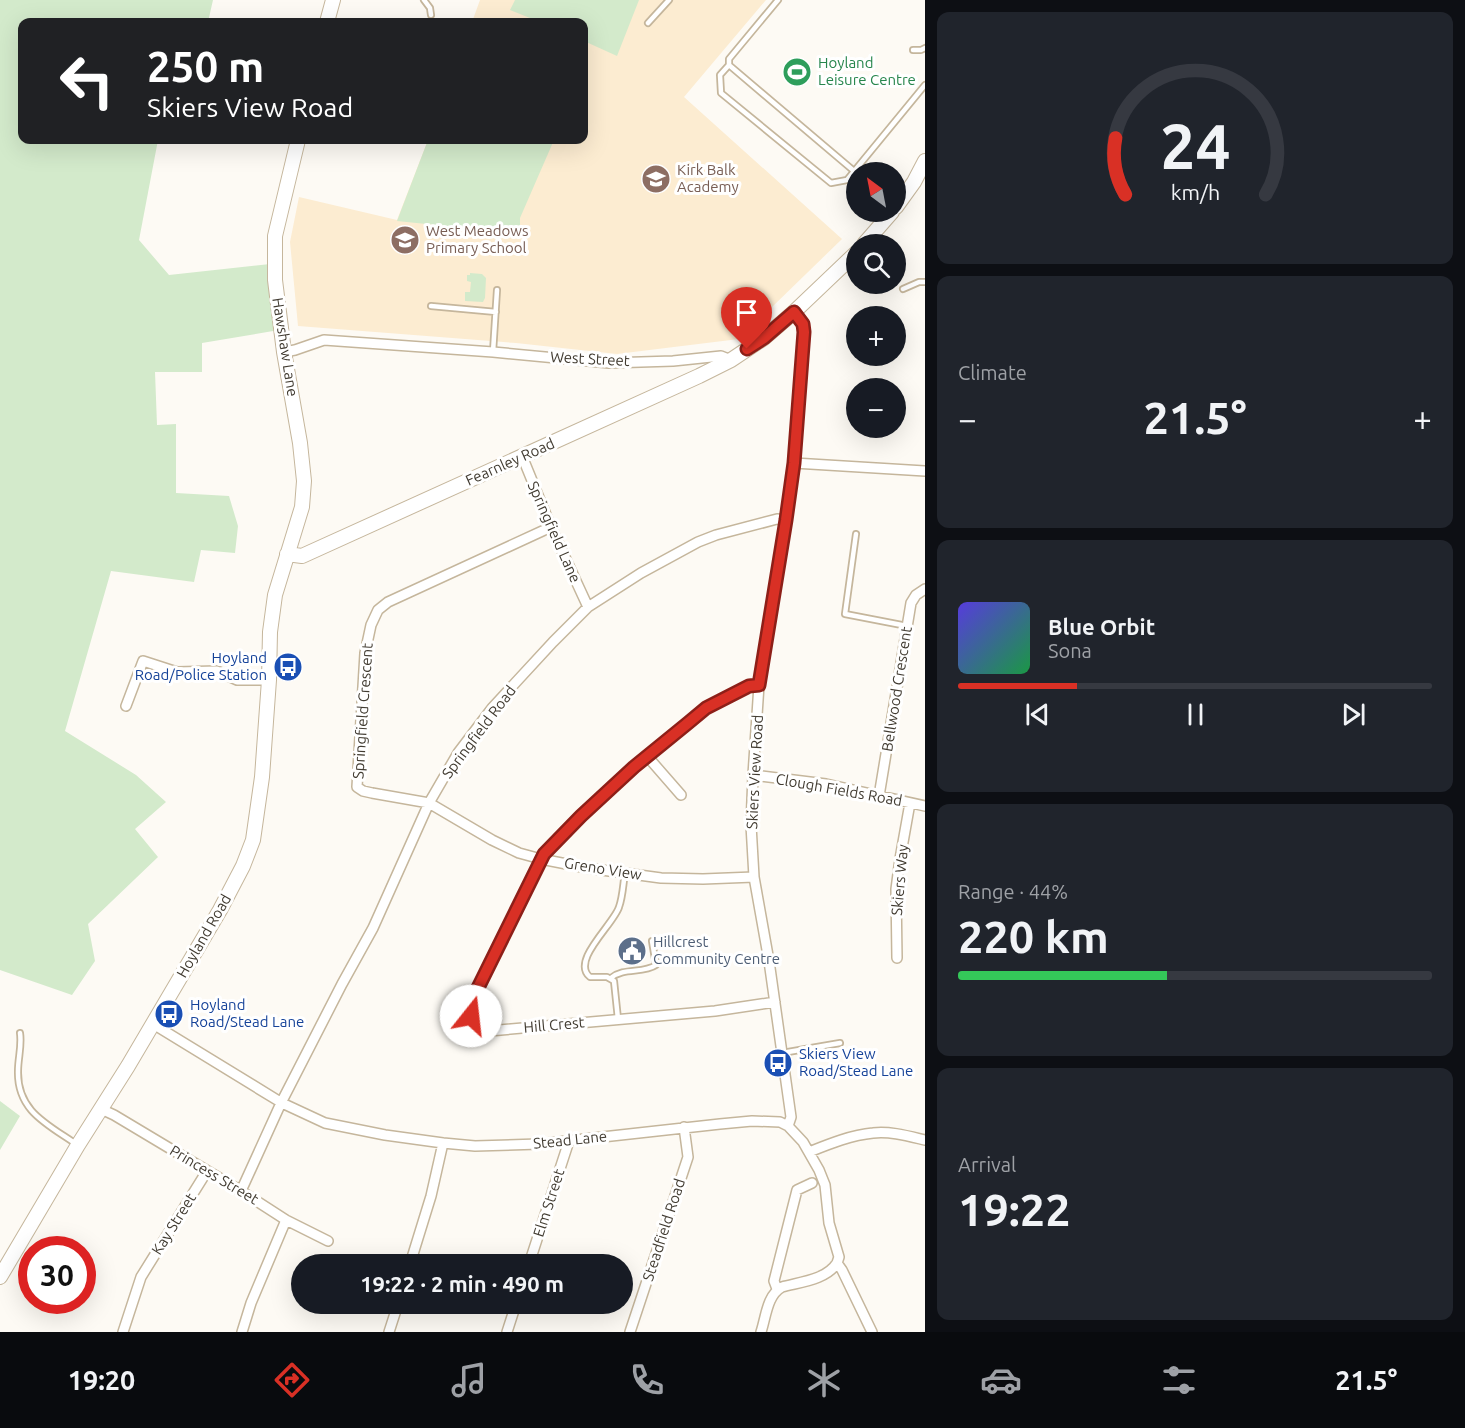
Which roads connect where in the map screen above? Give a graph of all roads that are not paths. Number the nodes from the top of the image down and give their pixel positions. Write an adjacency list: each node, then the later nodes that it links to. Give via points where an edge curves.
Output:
1 (333, 0): 6 (main road)
2 (424, 0): 5 (lane)
3 (669, 0): 7 (lane)
4 (778, 0): 10 (lane, via 729,59)
5 (431, 15)
6 (328, 18)
7 (648, 22)
8 (925, 48): 9 (lane)
9 (913, 50)
10 (729, 65): 15 (lane); 16 (lane, via 720,75 721,93 831,183)
11 (925, 85): 14 (lane)
12 (297, 144): 27 (main road, Hawshaw Lane, via 275,236 275,280)
13 (925, 161): 17 (main road)
14 (861, 162)
15 (846, 164)
16 (846, 180)
17 (906, 193)
18 (883, 222): 19 (main road)
19 (873, 234)
20 (846, 263): 26 (main road)
21 (925, 282): 22 (lane)
22 (906, 288)
23 (497, 290): 25 (lane)
24 (431, 306): 25 (lane)
25 (496, 312): 28 (lane)
26 (794, 312): 29 (main road); 31 (street, Skiers View Road, via 804,332)
27 (284, 352): 28 (street, West Street, via 324,340); 36 (main road, Hawshaw Lane, via 304,482 302,507)
28 (493, 352): 29 (street, West Street, via 609,363 721,356)
29 (731, 360): 30 (main road, Fearnley Road)
30 (522, 456): 34 (street, Springfield Lane); 36 (main road, Fearnley Road, via 302,556)
31 (794, 463): 32 (street); 33 (street, Skiers View Road)
32 (925, 468)
33 (786, 520): 38 (street, Springfield Road, via 777,519 698,542); 41 (street, Skiers View Road)
34 (551, 527): 38 (street, Springfield Lane); 48 (street, Springfield Crescent, via 388,602 378,610 371,625 365,653 357,787)
35 (856, 534): 39 (lane, via 845,614)
36 (287, 554): 40 (main road, Hoyland Road, via 275,595)
37 (925, 589): 39 (street, Bellwood Crescent, via 910,603)
38 (588, 608): 48 (street, Springfield Road, via 493,707 458,753)
39 (907, 626): 46 (street, Bellwood Crescent)
40 (269, 680): 42 (street, via 237,680 217,671 177,672 143,661); 58 (main road, Hoyland Road, via 253,840 224,902)
41 (759, 685): 43 (street, Hill Crest, via 749,686 706,708); 44 (street, Skiers View Road)
42 (126, 706)
43 (647, 756): 45 (street); 50 (street, Hill Crest)
44 (753, 775): 46 (street, Clough Fields Road, via 826,784); 52 (street, Skiers View Road)
45 (681, 795)
46 (879, 796): 47 (street, Clough Fields Road)
47 (910, 802): 49 (street, Clough Fields Road); 54 (street, Skiers Way, via 896,889)
48 (429, 803): 50 (street, Greno View, via 492,840); 62 (street, Springfield Road, via 372,928)
49 (925, 806)
50 (541, 859): 51 (street, Greno View); 57 (street, Hill Crest, via 471,1002 471,1016 480,1029 489,1031)
51 (625, 873): 52 (street, Greno View, via 661,878); 55 (lane, via 619,908 585,962 585,974)
52 (754, 877): 56 (street, Skiers View Road)
53 (652, 941): 55 (lane, via 656,965 617,973)
54 (897, 958)
55 (611, 978): 57 (lane)
56 (775, 1002): 57 (street, Hill Crest); 61 (street, Skiers View Road)
57 (618, 1020)
58 (153, 1024): 62 (street, Stead Lane); 63 (main road, Hoyland Road)
59 (20, 1033): 69 (lane, via 18,1085 26,1102 34,1115)
60 (840, 1043): 61 (lane)
61 (783, 1053): 64 (street, Skiers View Road, via 791,1117)
62 (282, 1103): 68 (street, Stead Lane, via 325,1123); 73 (street, Springfield Road)
63 (101, 1109): 69 (main road, Hoyland Road); 71 (street, Princess Street)
64 (788, 1126): 65 (street, Stead Lane, via 771,1121); 70 (street)
65 (684, 1127): 67 (street, Stead Lane); 87 (street, Steadfield Road, via 688,1157)
66 (925, 1140): 70 (street, via 874,1132)
67 (569, 1141): 68 (street, Stead Lane, via 475,1146); 77 (street, Elm Street)
68 (443, 1143): 76 (street)
69 (78, 1145): 79 (main road, Hoyland Road)
70 (809, 1152): 78 (street, via 825,1185)
71 (207, 1171): 73 (street, Princess Street); 83 (street, Kay Street, via 141,1277)
72 (812, 1183): 80 (street, via 797,1190 774,1281)
73 (241, 1191): 74 (street, Princess Street)
74 (286, 1220): 75 (street, Princess Street); 84 (street)
75 (327, 1241)
76 (413, 1254)
77 (532, 1254)
78 (837, 1263): 80 (street, via 826,1274); 89 (street)
79 (0, 1277)
80 (777, 1289): 88 (street)
81 (395, 1314): 85 (street)
82 (513, 1314): 86 (street)
83 (123, 1332)
84 (242, 1332)
85 (389, 1332)
86 (507, 1332)
87 (630, 1332)
88 (761, 1332)
89 (872, 1332)

